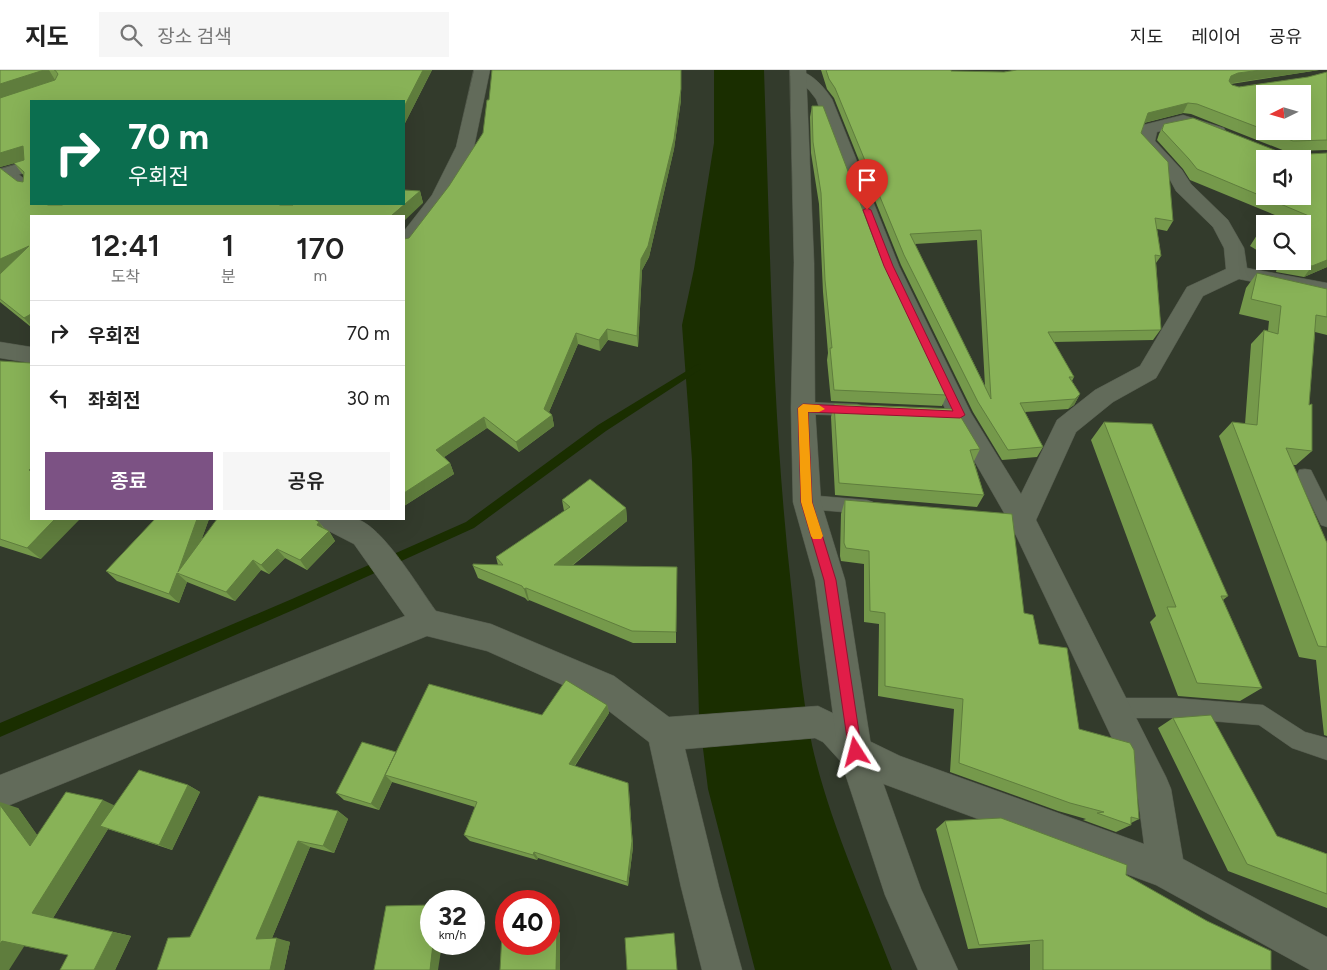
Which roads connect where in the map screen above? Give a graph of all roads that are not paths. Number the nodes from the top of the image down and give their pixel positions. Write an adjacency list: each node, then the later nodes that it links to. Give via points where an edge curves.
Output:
1 (482, 70): 9 (street, via 465,147 441,196)
2 (798, 73): 14 (street, via 804,263); 19 (street, via 824,99 950,414)
3 (1237, 139): 10 (street, via 1183,120 1149,129 1146,142 1176,174 1183,187 1220,224 1234,248)
4 (30, 165): 5 (street)
5 (4, 173): 6 (lane)
6 (30, 189)
7 (289, 205): 8 (lane, via 297,209)
8 (293, 215)
9 (405, 243)
10 (1236, 272): 11 (street); 19 (street, via 1195,292 1148,372 1104,396 1066,426)
11 (1327, 290)
12 (0, 350): 13 (street)
13 (30, 355)
14 (803, 408): 15 (lane); 17 (street)
15 (872, 411)
16 (1305, 475): 21 (lane)
17 (806, 502): 18 (lane); 26 (street, via 830,580)
18 (885, 509)
19 (1012, 519): 23 (street)
20 (333, 520): 22 (street, via 364,536)
21 (1327, 520)
22 (419, 612): 24 (street, via 491,638 603,687); 27 (street)
23 (1115, 708): 25 (lane, via 1263,714 1300,741); 28 (street, via 1154,789)
24 (677, 733): 26 (street, via 818,722 836,731); 30 (street, via 700,887)
25 (1327, 750)
26 (856, 752): 28 (street, via 892,771); 31 (street, via 904,894)
27 (0, 792)
28 (1166, 870): 29 (street)
29 (1327, 958)
30 (722, 970)
31 (938, 970)

